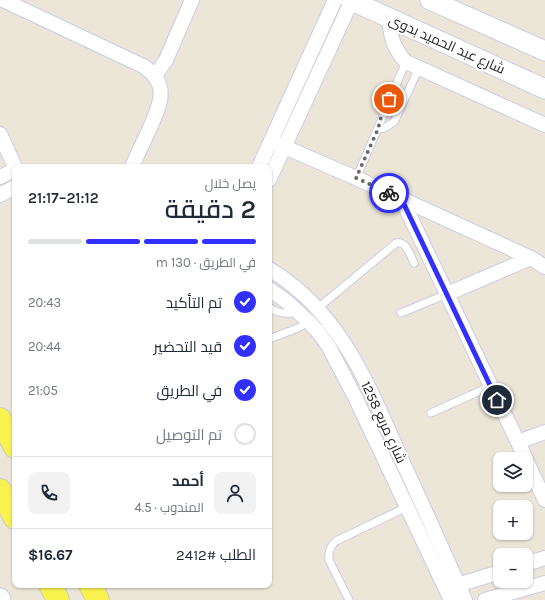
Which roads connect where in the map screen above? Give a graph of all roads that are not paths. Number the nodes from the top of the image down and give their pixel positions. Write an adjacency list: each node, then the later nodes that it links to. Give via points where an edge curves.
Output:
1 (3, 0): 9 (street, via 143,66)
2 (192, 0): 9 (street, via 166,60)
3 (347, 0): 5 (main road, شارع عبد الحميد بدوى); 14 (street); 15 (street)
4 (430, 0): 6 (main road)
5 (390, 18): 7 (street, via 395,48); 10 (main road, شارع عبد الحميد بدوى)
6 (545, 51)
7 (406, 62): 8 (street); 12 (lane)
8 (419, 68): 11 (street); 12 (lane, via 394,122)
9 (155, 76): 17 (street, via 161,90 160,106)
10 (545, 89)
11 (545, 125)
12 (378, 129): 22 (lane)
13 (0, 134): 16 (street)
14 (271, 140): 15 (street); 18 (street)
15 (285, 146): 20 (street); 22 (street)
16 (14, 164)
17 (133, 164)
18 (260, 164)
19 (12, 171): 21 (street)
20 (272, 174)
21 (0, 177)
22 (356, 178): 25 (street)
23 (12, 189): 24 (street)
24 (0, 195)
25 (401, 198): 26 (street); 31 (street)
26 (532, 258): 28 (street); 31 (street)
27 (414, 263): 32 (lane, via 403,244 396,243)
28 (545, 266)
29 (272, 271): 32 (street, شارع مربع 1258, via 303,293)
30 (272, 291): 34 (street, شارع مربع 1258)
31 (447, 294): 35 (lane); 38 (street)
32 (318, 308): 39 (street, شارع مربع 1258, via 346,347)
33 (272, 310): 34 (lane, via 281,314)
34 (298, 312): 36 (street, شارع مربع 1258)
35 (401, 313)
36 (310, 322): 37 (lane); 40 (street, شارع مربع 1258, via 329,347)
37 (272, 338)
38 (491, 386): 41 (lane); 45 (street)
39 (371, 391): 40 (street); 50 (street, شارع مربع 1258)
40 (356, 399): 51 (street, شارع مربع 1258)
41 (431, 413)
42 (0, 419): 44 (main road)
43 (545, 432): 45 (street)
44 (12, 441)
45 (518, 442): 46 (street)
46 (523, 452)
47 (533, 474): 49 (street)
48 (0, 490): 52 (main road)
49 (545, 500)
50 (420, 501): 51 (lane); 59 (street, شارع مربع 1258)
51 (407, 507): 59 (street, شارع مربع 1258); 62 (lane, via 336,541 331,546 329,560)
52 (12, 512)
53 (545, 558): 54 (street)
54 (533, 562)
55 (493, 575): 59 (street)
56 (545, 583): 64 (street)
57 (52, 588): 60 (main road)
58 (92, 588): 61 (main road)
59 (452, 591): 63 (street, شارع مربع 1258)
60 (58, 600)
61 (98, 600)
62 (349, 600)
63 (465, 600)
64 (485, 600)

